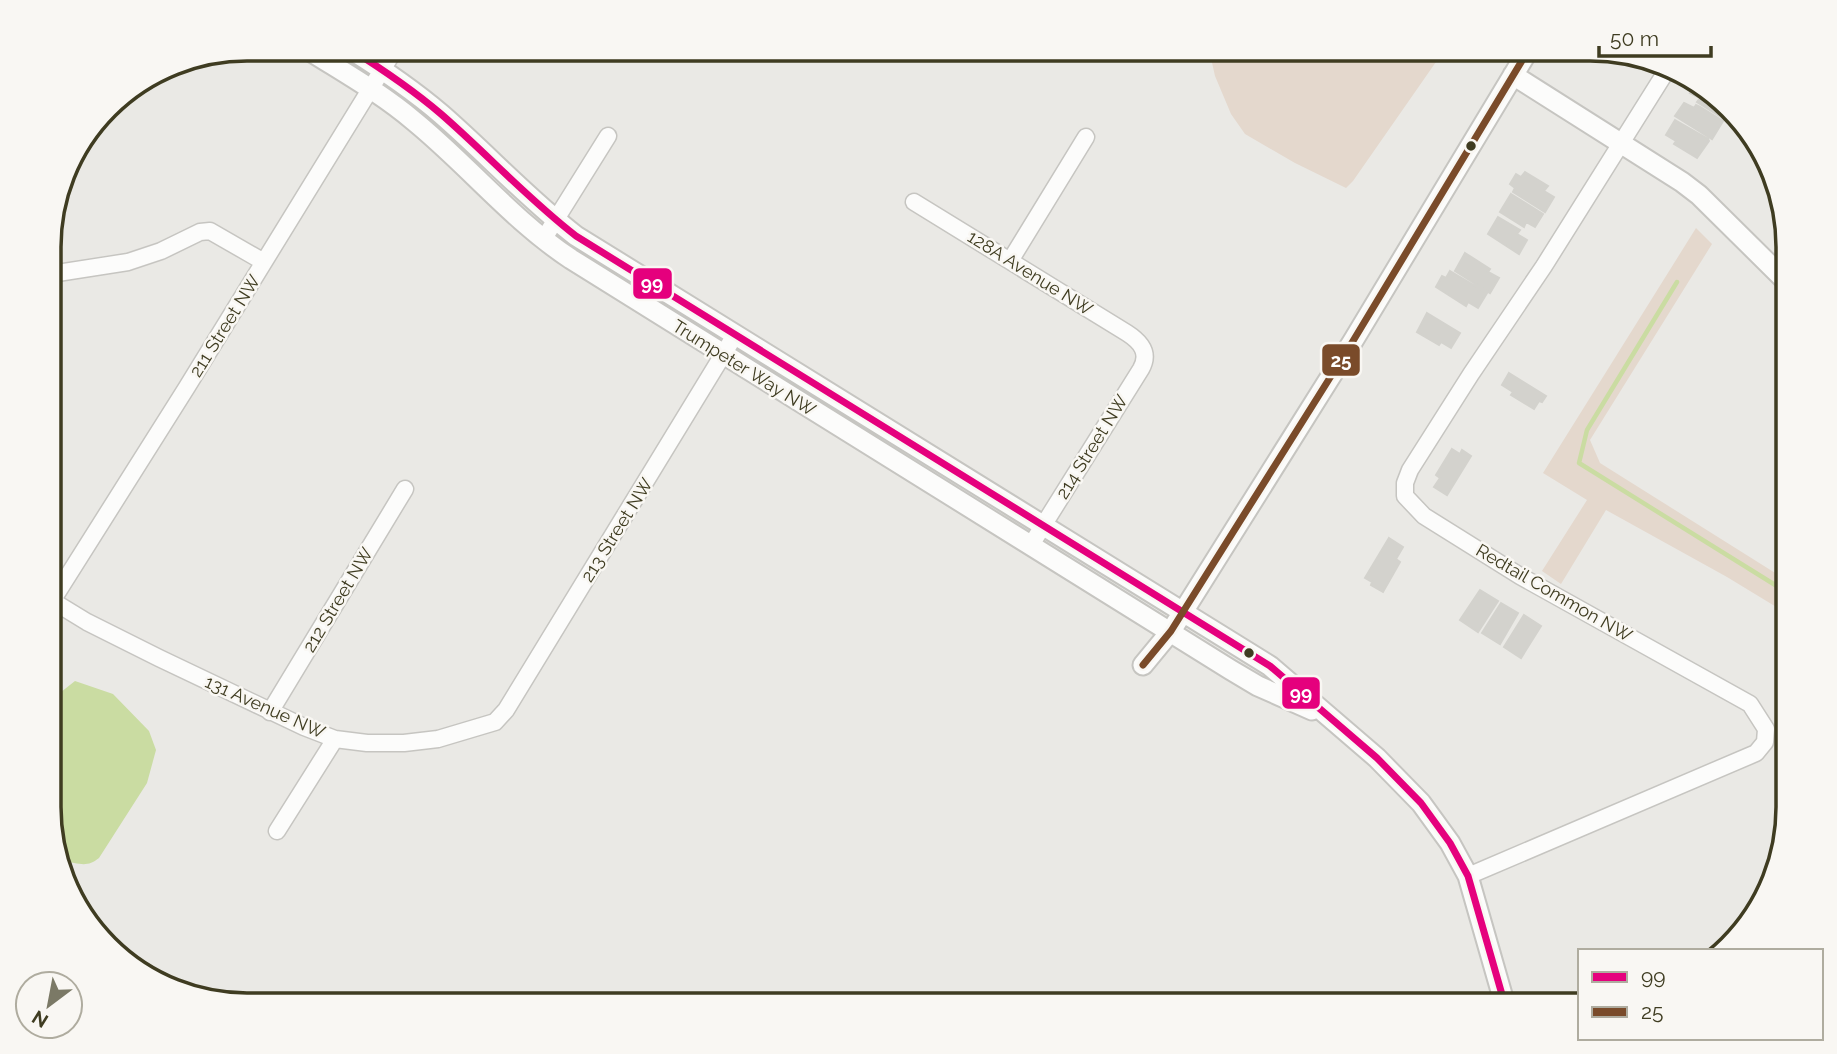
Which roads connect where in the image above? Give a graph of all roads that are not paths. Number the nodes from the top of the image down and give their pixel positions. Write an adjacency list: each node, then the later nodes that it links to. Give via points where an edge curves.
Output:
1 (1522, 61): 6 (street)
2 (328, 62): 8 (street, Trumpeter Way NW)
3 (371, 62): 5 (street, Trumpeter Way NW)
4 (387, 62): 5 (street, 211 Street NW)
5 (383, 69): 8 (street, 211 Street NW); 13 (street, Trumpeter Way NW, via 444,116)
6 (1513, 75): 11 (street); 27 (street)
7 (1663, 76): 11 (street)
8 (371, 89): 14 (street, Trumpeter Way NW, via 428,133); 16 (street, 211 Street NW)
9 (608, 136): 13 (street)
10 (1086, 137): 15 (street)
11 (1621, 144): 18 (street, via 1699,195); 35 (street, Redtail Common NW, via 1410,470 1405,496 1424,516 1520,576 1750,704 1766,729 1765,742 1756,753)
12 (914, 202): 15 (street, 128A Avenue NW)
13 (556, 220): 14 (street); 19 (street, Trumpeter Way NW)
14 (543, 240): 21 (street, Trumpeter Way NW)
15 (1010, 261): 20 (street, 128A Avenue NW)
16 (264, 262): 17 (street, via 210,231 128,262); 25 (street, 211 Street NW)
17 (61, 272)
18 (1775, 272)
19 (735, 335): 21 (street, 213 Street NW); 23 (street, Trumpeter Way NW)
20 (1143, 347): 23 (street, 214 Street NW, via 1144,363)
21 (723, 355): 24 (street, Trumpeter Way NW); 32 (street, 213 Street NW)
22 (405, 489): 30 (street, 212 Street NW)
23 (1043, 526): 24 (street, 214 Street NW); 27 (street, Trumpeter Way NW)
24 (1031, 545): 28 (street, Trumpeter Way NW)
25 (61, 585)
26 (61, 607): 30 (street, 131 Avenue NW)
27 (1183, 612): 28 (street); 31 (street, Trumpeter Way NW, via 1252,653)
28 (1171, 631): 29 (street); 31 (street, Trumpeter Way NW, via 1258,686)
29 (1143, 665)
30 (270, 712): 33 (street, 131 Avenue NW)
31 (1335, 721): 35 (street, via 1421,803)
32 (495, 722): 33 (street, 131 Avenue NW, via 438,739 404,743)
33 (335, 739): 34 (street)
34 (277, 831)
35 (1468, 876): 36 (street)
36 (1501, 992)

